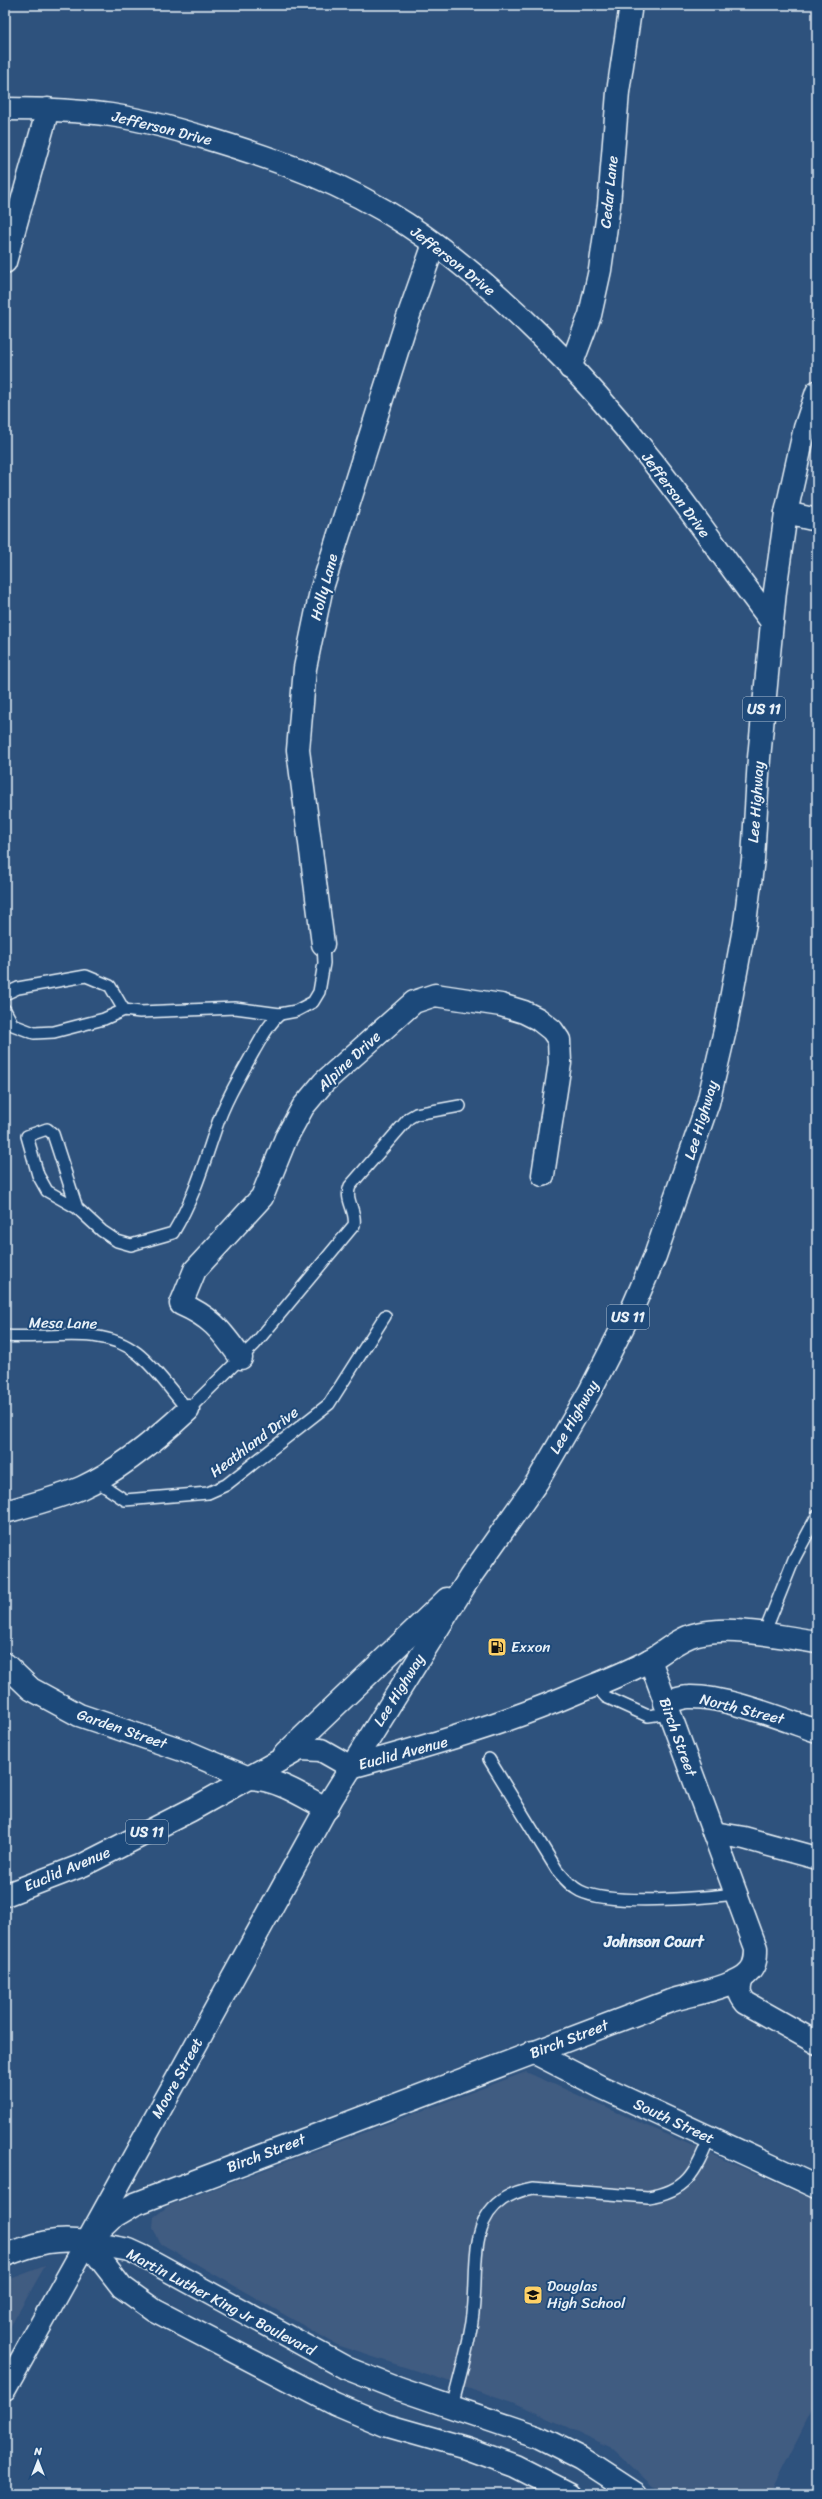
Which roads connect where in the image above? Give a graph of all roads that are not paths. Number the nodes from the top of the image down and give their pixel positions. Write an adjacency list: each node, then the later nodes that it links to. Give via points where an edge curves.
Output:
1 (630, 11): 6 (street, Cedar Lane, via 618,92 609,204 600,270 590,315)
2 (5, 109): 3 (street, Jefferson Drive)
3 (48, 109): 4 (street, Jefferson Drive, via 112,115 155,124 266,156 308,172 370,203); 5 (street)
4 (434, 244): 6 (street, Jefferson Drive, via 473,273); 11 (street, Holly Lane, via 406,323 321,591 305,668 298,750)
5 (5, 262)
6 (570, 368): 10 (street, Jefferson Drive, via 653,463)
7 (817, 392): 8 (street, Lee Highway / US 11, via 805,428)
8 (786, 513): 9 (street); 10 (street, Lee Highway / US 11)
9 (817, 520)
10 (772, 622): 26 (street, Lee Highway / US 11, via 759,758 753,859 726,1026 708,1103 662,1234 633,1307 590,1391 537,1482)
11 (323, 944): 15 (lane, via 324,963 319,992 313,1002 305,1008)
12 (5, 994): 14 (lane, via 18,988 86,976 110,986)
13 (5, 1010): 14 (lane, via 13,1025 34,1033 54,1032 104,1019)
14 (124, 1010): 15 (lane, via 140,1012 248,1009)
15 (280, 1014): 18 (lane, via 271,1022 239,1076 216,1127 199,1182 173,1233 131,1244 117,1241)
16 (460, 1106): 21 (lane, via 416,1114 399,1129 348,1192 356,1219 354,1225)
17 (543, 1175): 21 (street, Alpine Drive, via 560,1063 559,1040 552,1030 524,1012 501,1005 435,995 414,1002 324,1082 303,1106 286,1138 262,1197 191,1276 181,1304 201,1313 214,1323)
18 (77, 1208): 18 (lane, via 62,1197 47,1191 38,1175 27,1136 47,1129 52,1134)
19 (385, 1316): 23 (lane, Heathland Drive, via 329,1404 226,1485 208,1493 125,1500)
20 (5, 1336): 22 (lane, Mesa Lane, via 101,1337 120,1343 137,1353)
21 (241, 1358): 22 (lane)
22 (188, 1410): 23 (street, via 136,1453)
23 (95, 1480): 24 (street, via 42,1503)
24 (5, 1512)
25 (817, 1516): 27 (lane, via 794,1560)
26 (470, 1577): 34 (street); 36 (street, Lee Highway / US 11)
27 (764, 1634): 28 (street, Euclid Avenue); 29 (street, Euclid Avenue, via 714,1631 696,1634)
28 (817, 1642)
29 (650, 1660): 31 (street, Euclid Avenue); 32 (street, Birch Street)
30 (5, 1664): 37 (street, Garden Street, via 31,1688 79,1715 185,1751)
31 (595, 1685): 32 (lane, via 606,1697 648,1716); 36 (street, Euclid Avenue, via 467,1735)
32 (667, 1708): 33 (street, North Street, via 688,1697 703,1698 759,1711); 39 (street, Birch Street)
33 (817, 1731)
34 (283, 1756): 36 (street, Euclid Avenue / US 11, via 300,1749 321,1750); 37 (street, Euclid Avenue / US 11)
35 (489, 1759): 41 (lane, via 557,1870 579,1890 612,1898 695,1899)
36 (351, 1767): 38 (street, Moore Street)
37 (249, 1778): 38 (street, via 266,1778 277,1782); 42 (street, Euclid Avenue / US 11, via 83,1865)
38 (327, 1809): 48 (street, Moore Street)
39 (714, 1833): 40 (street, via 744,1838); 41 (street, Birch Street)
40 (817, 1858)
41 (736, 1894): 43 (street, Birch Street, via 756,1948 752,1970)
42 (5, 1895)
43 (742, 1979): 44 (street, via 739,1992 746,2003); 45 (street, Birch Street, via 670,2000)
44 (817, 2043)
45 (532, 2052): 46 (street, South Street); 48 (street, Birch Street, via 135,2204 113,2217)
46 (710, 2137): 47 (street, South Street); 51 (lane, via 692,2176 683,2185 666,2194 648,2197 533,2188 517,2191 495,2204 484,2217 478,2236 472,2322)
47 (817, 2187)
48 (87, 2242): 49 (street, via 68,2239 43,2241); 50 (street, Moore Street); 51 (street, Martin Luther King Jr Boulevard, via 129,2250 346,2368); 52 (street, Martin Luther King Jr Boulevard, via 122,2287 154,2310 335,2404 385,2425 466,2448 515,2466)
49 (5, 2255)
50 (5, 2389)
51 (452, 2407): 53 (street, Martin Luther King Jr Boulevard, via 536,2436 580,2458)
52 (570, 2494)
53 (636, 2494)

